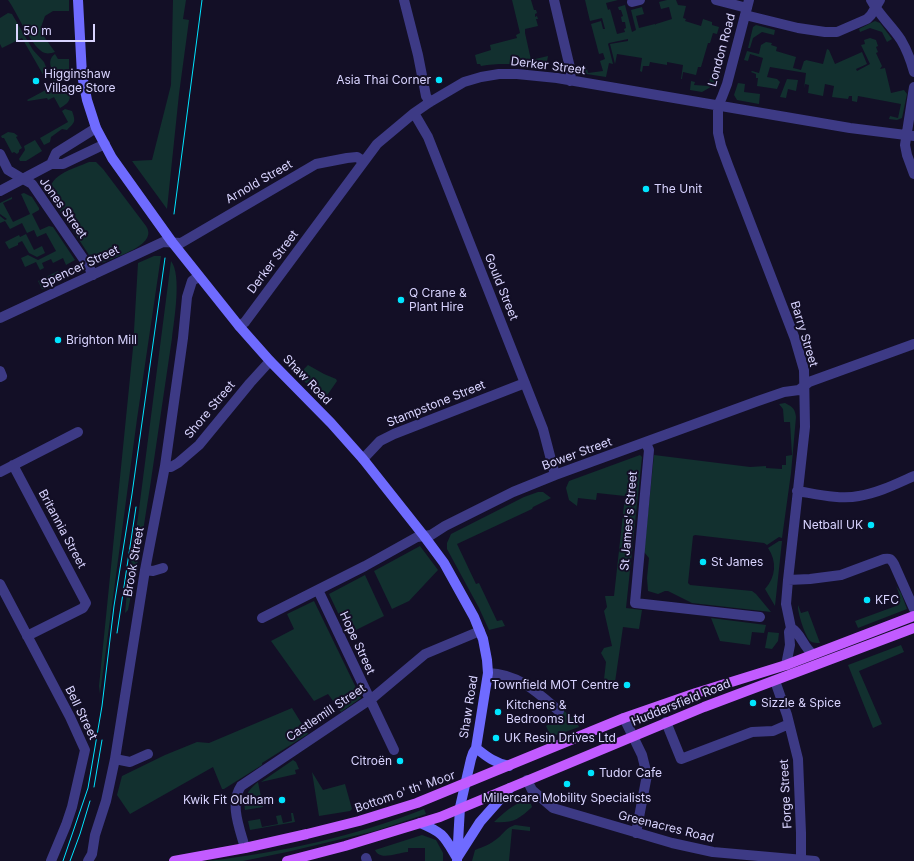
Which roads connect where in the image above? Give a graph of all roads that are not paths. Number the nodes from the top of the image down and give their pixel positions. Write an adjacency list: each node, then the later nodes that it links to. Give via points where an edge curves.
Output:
1 (78, 0): 13 (main road, Shaw Road, via 82,75)
2 (404, 0): 10 (street, via 426,96)
3 (554, 0): 8 (street, via 571,72)
4 (716, 0): 6 (street)
5 (876, 2): 6 (street, via 871,15 837,32 797,28); 7 (street, via 901,40)
6 (747, 8): 11 (street, London Road)
7 (914, 72)
8 (570, 81): 10 (street, Derker Street, via 524,74 499,74 464,82); 11 (street, Derker Street)
9 (914, 87): 14 (street)
10 (430, 102): 12 (street, Derker Street)
11 (718, 106): 14 (street, Derker Street); 32 (street, Barry Street, via 718,133 721,146 795,339 804,370)
12 (414, 113): 17 (street, Derker Street, via 376,144); 31 (street, Gould Street, via 428,137)
13 (96, 128): 15 (main road, Shaw Road); 18 (street, via 56,153)
14 (910, 136): 19 (street, via 905,144)
15 (105, 144): 18 (street, via 63,164); 22 (main road, Shaw Road, via 112,158)
16 (0, 154): 20 (street, Jones Street, via 8,170)
17 (363, 161): 22 (street, Arnold Street, via 358,157 316,164 181,242); 26 (street, Derker Street, via 245,322)
18 (51, 164): 20 (street)
19 (914, 174)
20 (22, 179): 21 (street); 23 (street, Jones Street, via 32,184)
21 (0, 191)
22 (172, 242): 23 (street, Spencer Street, via 162,242); 24 (main road, Shaw Road)
23 (93, 275): 25 (street, Spencer Street)
24 (198, 276): 26 (main road, Shaw Road); 37 (street, Brook Street, via 192,281 187,297)
25 (0, 318)
26 (239, 326): 28 (main road, Shaw Road)
27 (914, 344): 32 (street, Bower Street, via 814,380)
28 (270, 361): 35 (main road, Shaw Road); 37 (street, Shore Street, via 199,444 178,463 170,467)
29 (0, 371): 30 (street)
30 (0, 377)
31 (525, 383): 35 (street, Stampstone Street, via 394,434 380,441); 39 (street, Gould Street, via 543,428)
32 (804, 386): 34 (street, Bower Street, via 799,390 784,392); 41 (street, Barry Street, via 805,427)
33 (78, 432): 36 (street)
34 (646, 443): 39 (street, Bower Street); 50 (street, St James's Street, via 649,450 635,603)
35 (363, 459): 42 (main road, Shaw Road)
36 (13, 465): 38 (street); 55 (street, Britannia Street, via 86,603 83,608)
37 (165, 466): 44 (street, Brook Street)
38 (0, 472)
39 (555, 475): 42 (street, Bower Street, via 513,492 431,535)
40 (914, 476): 41 (street, via 858,497)
41 (797, 492): 45 (street, Barry Street)
42 (424, 536): 47 (street, Bower Street, via 417,537); 54 (main road, Shaw Road, via 444,563)
43 (163, 568): 44 (street)
44 (145, 570): 69 (street, Brook Street)
45 (788, 580): 48 (street, via 841,575 888,558 892,559); 52 (street, Barry Street, via 786,604)
46 (0, 584): 55 (street, Bell Street)
47 (318, 590): 51 (street, Bower Street); 60 (street, Hope Street)
48 (914, 609)
49 (914, 616): 56 (main road, Huddersfield Road)
50 (760, 617)
51 (262, 618)
52 (791, 628): 56 (street, Barry Street, via 796,630 808,650); 57 (street, Barry Street)
53 (914, 628): 59 (main road, Huddersfield Road)
54 (480, 631): 58 (main road, Shaw Road); 60 (street, Castlemill Street, via 425,654)
55 (27, 636): 82 (street, Bell Street, via 85,750 72,807)
56 (814, 654): 57 (main road, Huddersfield Road)
57 (786, 665): 62 (main road, Huddersfield Road)
58 (488, 673): 61 (street, via 522,682); 66 (main road, Shaw Road)
59 (775, 681): 63 (main road, Huddersfield Road); 64 (street, Forge Street)
60 (369, 699): 67 (street, Hope Street); 77 (street, Castlemill Street, via 241,786 237,792 236,808)
61 (559, 711)
62 (624, 718): 65 (street); 70 (main road, Huddersfield Road)
63 (666, 722): 64 (street, via 681,759 752,732 773,730); 65 (main road, Huddersfield Road)
64 (789, 724): 81 (street, Forge Street, via 798,758)
65 (633, 736): 71 (main road, Huddersfield Road); 76 (street, via 642,755 647,775)
66 (476, 748): 70 (main road, via 489,759); 72 (main road, Shaw Road)
67 (394, 750)
68 (148, 754): 69 (street, via 130,762)
69 (115, 759): 79 (street, Brook Street, via 95,835)
70 (509, 766): 72 (main road, Huddersfield Road)
71 (527, 780): 73 (main road, Huddersfield Road); 76 (street, Greenacres Road, via 532,790 553,808)
72 (466, 784): 74 (main road, Bottom o' th' Moor); 77 (main road, Bottom o' th' Moor, via 423,802 360,821)
73 (510, 788): 74 (main road, Huddersfield Road); 80 (main road, via 480,822)
74 (460, 807): 75 (main road); 80 (main road, Bottom o' th' Moor)
75 (420, 823): 80 (main road, via 444,836); 84 (main road)
76 (636, 833): 78 (street, Greenacres Road)
77 (245, 848): 83 (main road, Bottom o' th' Moor)
78 (741, 858): 81 (street, Greenacres Road)
79 (93, 859)
80 (457, 860)
81 (801, 860): 85 (street, Greenacres Road)
82 (51, 861)
83 (174, 861)
84 (287, 861)
85 (815, 861)

